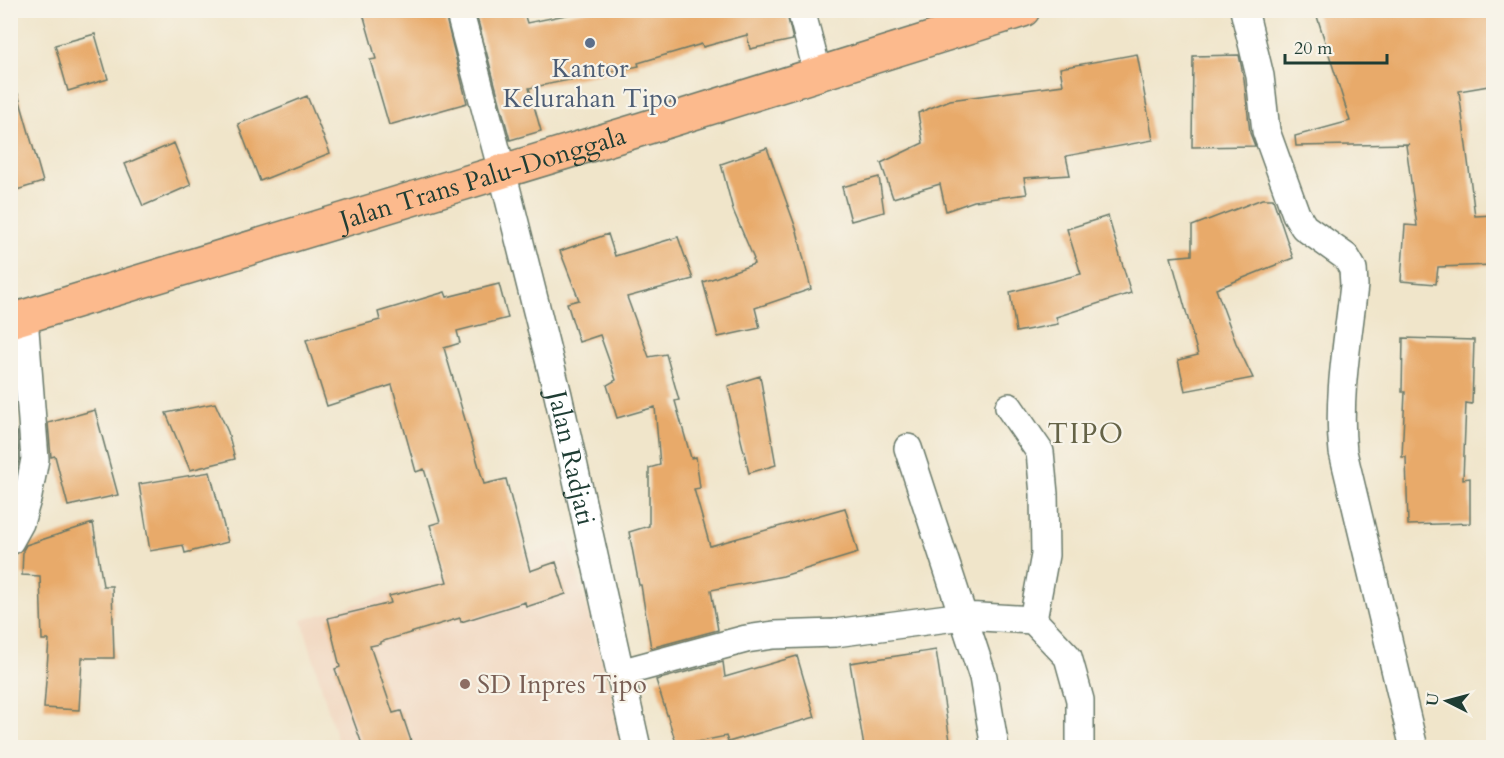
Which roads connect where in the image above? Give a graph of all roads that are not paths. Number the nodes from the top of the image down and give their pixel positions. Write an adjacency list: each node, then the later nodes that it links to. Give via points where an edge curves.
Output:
1 (459, 10): 7 (street, Jalan Radjati)
2 (801, 10): 6 (street)
3 (1023, 10): 5 (highway, Jalan Trans Palu-Donggala)
4 (1244, 10): 18 (street, via 1260,76 1266,131 1296,214 1304,227 1346,257 1353,269 1342,404 1343,452)
5 (966, 19): 6 (highway, Jalan Trans Palu-Donggala)
6 (818, 74): 7 (highway, Jalan Trans Palu-Donggala)
7 (502, 171): 8 (highway, Jalan Trans Palu-Donggala); 14 (street, Jalan Radjati, via 558,395)
8 (17, 319): 11 (street, via 35,459 20,523)
9 (1009, 407): 13 (street, via 1040,453 1045,555)
10 (908, 448): 12 (street)
11 (10, 541)
12 (963, 616): 13 (street); 14 (street, via 835,633 746,639); 16 (street, via 983,677)
13 (1033, 620): 17 (street, via 1068,657 1080,699)
14 (620, 673): 15 (street, Jalan Radjati)
15 (638, 747)
16 (994, 747)
17 (1080, 747)
18 (1414, 747)

